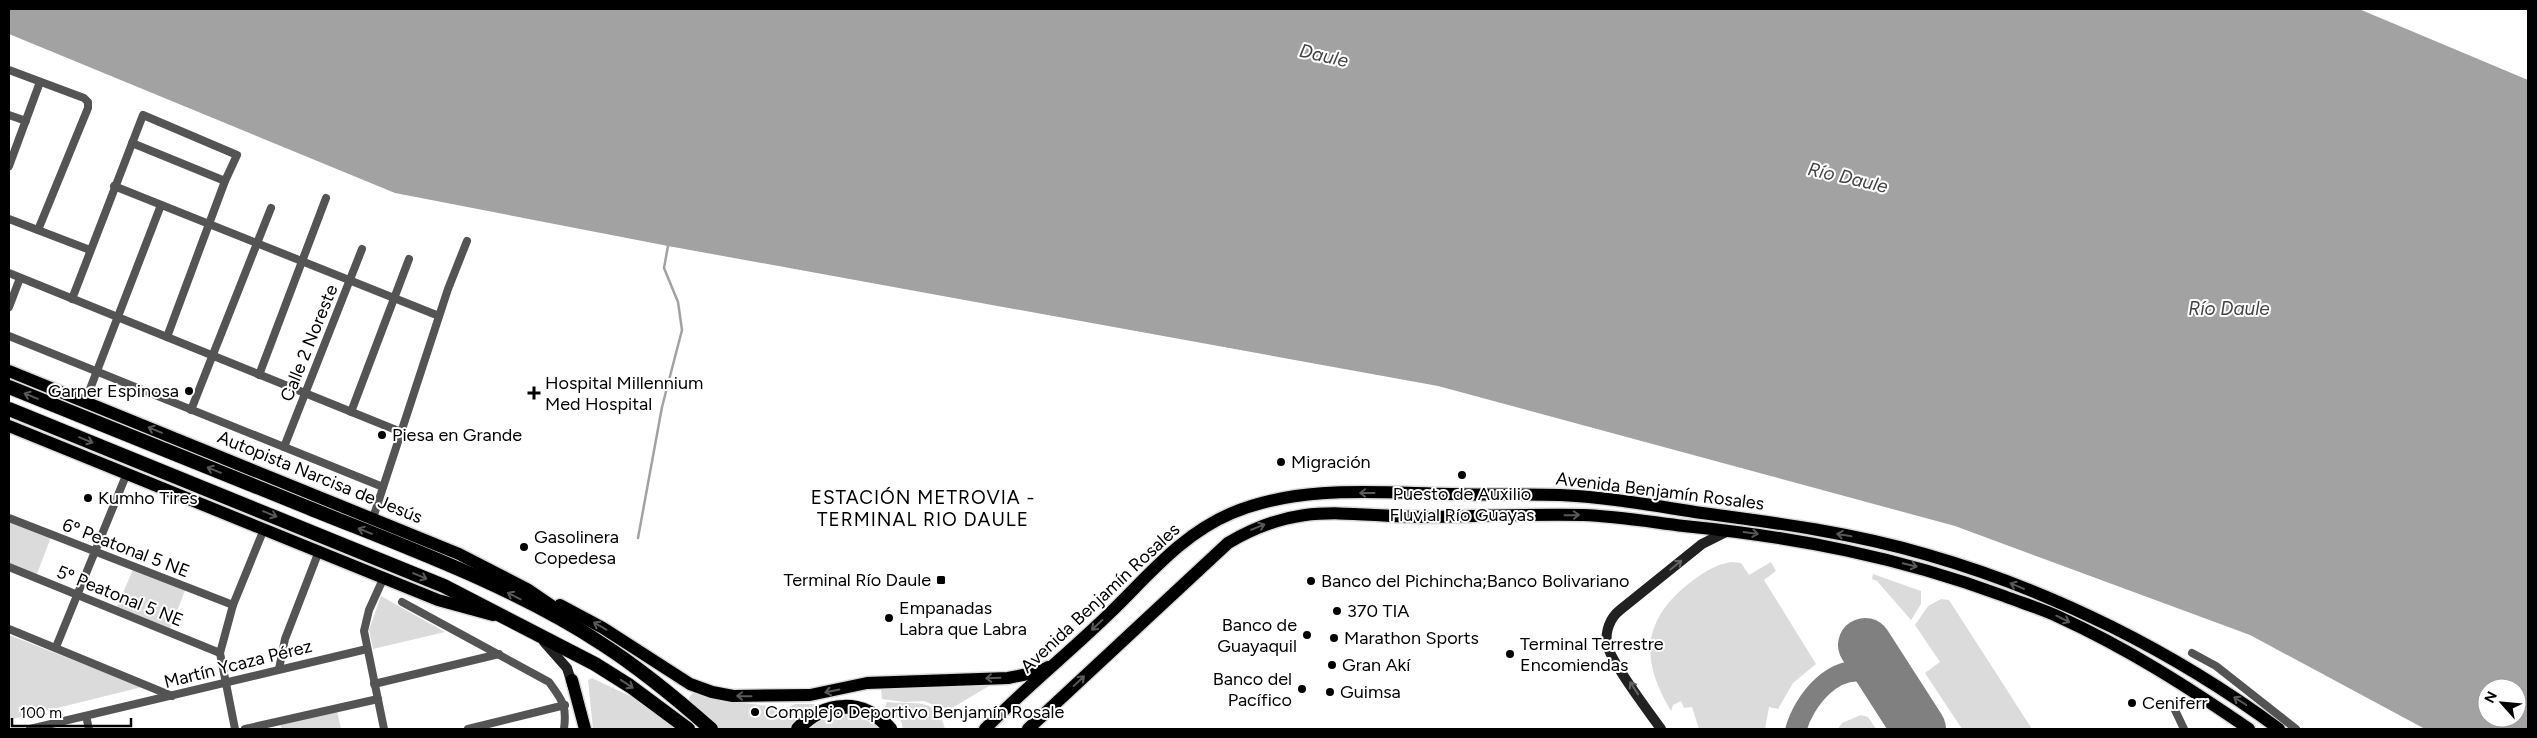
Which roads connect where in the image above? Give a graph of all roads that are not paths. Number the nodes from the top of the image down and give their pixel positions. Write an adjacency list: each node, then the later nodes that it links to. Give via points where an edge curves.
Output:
1 (9, 70): 2 (street)
2 (40, 82): 4 (street); 14 (street, via 84,98 88,108)
3 (9, 115): 4 (street)
4 (26, 121): 6 (street)
5 (132, 143): 7 (street); 7 (street, via 143,116 237,155); 8 (street)
6 (9, 166)
7 (225, 181): 13 (street)
8 (114, 186): 10 (street); 18 (street)
9 (326, 198): 20 (street)
10 (161, 205): 13 (street); 28 (street)
11 (271, 208): 16 (street)
12 (9, 219): 14 (street)
13 (209, 224): 16 (street); 30 (street)
14 (38, 230): 18 (street)
15 (467, 241): 27 (street)
16 (256, 244): 20 (street); 31 (street)
17 (362, 249): 23 (street, Calle 2 Noreste)
18 (90, 250): 25 (street)
19 (409, 258): 24 (street)
20 (302, 261): 23 (street); 34 (street)
21 (9, 273): 22 (street)
22 (20, 278): 25 (street); 26 (street)
23 (350, 280): 24 (street); 36 (street, Calle 2 Noreste)
24 (394, 298): 27 (street); 40 (street)
25 (72, 299): 28 (street)
26 (9, 307)
27 (439, 316): 42 (street)
28 (118, 318): 30 (street); 33 (street)
29 (9, 336): 33 (street)
30 (167, 338): 31 (street)
31 (212, 356): 34 (street); 39 (street)
32 (9, 371): 37 (main road, Autopista Narcisa de Jesús)
33 (97, 372): 37 (street); 39 (street)
34 (259, 375): 36 (street)
35 (9, 387): 61 (highway, Autopista Narcisa de Jesús, one-way to 35, via 570,624 453,568)
36 (305, 394): 40 (street); 43 (street, Calle 2 Noreste)
37 (85, 402): 47 (main road, Autopista Narcisa de Jesús, one-way to 37)
38 (9, 409): 58 (highway, one-way to 58, via 444,586)
39 (191, 410): 43 (street)
40 (351, 412): 42 (street)
41 (9, 426): 44 (main road)
42 (401, 432): 45 (street)
43 (284, 447): 45 (street)
44 (127, 473): 48 (main road); 51 (street)
45 (383, 487): 47 (street)
46 (9, 518): 51 (street, 6º Peatonal 5 NE)
47 (373, 518): 54 (main road, Autopista Narcisa de Jesús, via 459,554)
48 (264, 529): 50 (main road); 57 (street)
49 (1731, 530): 91 (main road, Avenida Benjamín Rosales, one-way to 49, via 1219,550 1242,534 1281,520 1335,512 1423,517 1585,515); 92 (main road, one-way to 49, via 1611,654 1607,642 1608,627 1620,610 1702,544); 94 (main road, Avenida Benjamín Rosales, one-way to 94, via 1850,550 1926,568 2057,616 2181,682)
50 (319, 551): 53 (main road); 68 (street, via 285,639)
51 (96, 552): 55 (street); 57 (street, 6º Peatonal 5 NE)
52 (9, 567): 55 (street, 5º Peatonal 5 NE)
53 (384, 577): 58 (main road, via 443,602); 63 (street, via 369,610 364,631)
54 (528, 589): 61 (main road, Autopista Narcisa de Jesús); 67 (main road, one-way to 54, via 1038,672 1008,678 882,682 810,694 732,696 690,684 603,628)
55 (77, 594): 62 (street); 64 (street, 5º Peatonal 5 NE)
56 (402, 602): 66 (street)
57 (233, 605): 64 (street)
58 (508, 620): 59 (highway)
59 (522, 627): 69 (main road, via 560,657); 86 (highway, one-way to 86, via 596,664)
60 (9, 629): 62 (street)
61 (603, 644): 87 (highway, Autopista Narcisa de Jesús)
62 (56, 647): 72 (street)
63 (367, 649): 68 (street, Martín Ycaza Pérez); 71 (street)
64 (220, 653): 70 (street)
65 (2192, 653): 96 (street, via 2216,666)
66 (499, 654): 71 (street); 74 (street, via 549,682)
67 (1057, 662): 90 (main road, Avenida Benjamín Rosales); 95 (main road, Avenida Benjamín Rosales, one-way to 67, via 2216,686 2131,637 2062,604 1928,555 1865,539 1767,522 1561,495 1337,493 1298,496 1254,505 1215,522 1177,547)
68 (279, 669): 70 (street, Martín Ycaza Pérez)
69 (572, 680): 84 (main road); 85 (main road)
70 (226, 683): 72 (street, Martín Ycaza Pérez); 79 (street)
71 (374, 684): 73 (street)
72 (172, 696): 76 (street, Martín Ycaza Pérez)
73 (378, 699): 80 (street); 81 (street)
74 (565, 705): 82 (street); 83 (street)
75 (2175, 710): 93 (street)
76 (86, 716): 77 (street, Martín Ycaza Pérez); 78 (street)
77 (30, 729)
78 (89, 729)
79 (235, 729)
80 (245, 729)
81 (384, 729)
82 (468, 729)
83 (564, 729)
84 (578, 729)
85 (585, 729)
86 (688, 729)
87 (711, 729)
88 (798, 729): 89 (highway, via 822,711 850,706 868,712)
89 (890, 729)
90 (985, 729)
91 (1028, 729)
92 (1661, 729)
93 (2184, 729)
94 (2249, 729)
95 (2280, 729)
96 (2296, 729)

